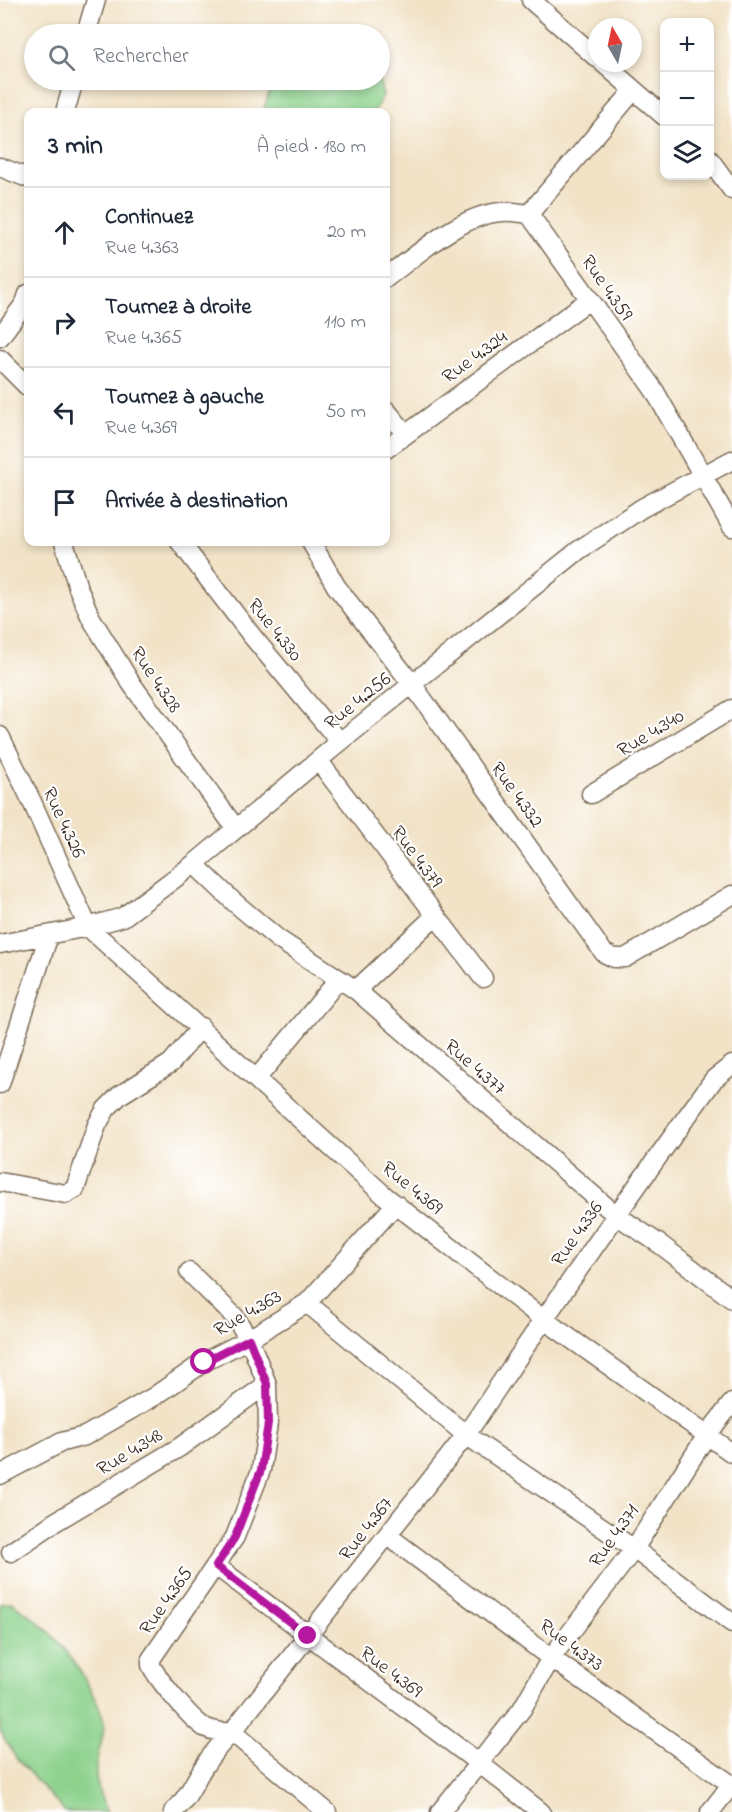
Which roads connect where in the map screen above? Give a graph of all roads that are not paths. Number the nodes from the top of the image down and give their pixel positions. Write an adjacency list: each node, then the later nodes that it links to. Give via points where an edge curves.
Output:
1 (96, 0): 3 (street)
2 (531, 0): 4 (street)
3 (89, 24)
4 (588, 50)
5 (613, 72): 7 (street)
6 (71, 90): 8 (street)
7 (634, 90): 9 (street); 14 (street)
8 (66, 108)
9 (660, 113)
10 (714, 165): 13 (street)
11 (0, 166): 12 (street)
12 (24, 176)
13 (732, 190)
14 (529, 214): 15 (street, via 501,212 477,218 452,230); 16 (street, Rue 4.359)
15 (390, 275)
16 (589, 300): 22 (street, Rue 4.324); 25 (street, Rue 4.359, via 654,390)
17 (24, 305): 18 (street)
18 (0, 337)
19 (0, 359): 20 (street)
20 (24, 383)
21 (390, 416): 22 (street)
22 (406, 434): 23 (street, Rue 4.324)
23 (390, 446)
24 (732, 460): 25 (street, Rue 4.256)
25 (703, 475): 26 (street, Rue 4.359); 30 (street, Rue 4.256, via 579,549)
26 (732, 527)
27 (65, 546): 36 (street, Rue 4.328, via 92,618 131,683)
28 (183, 546): 33 (street, Rue 4.330)
29 (313, 546): 30 (street, Rue 4.332, via 336,586)
30 (412, 684): 33 (street, Rue 4.256); 38 (street, Rue 4.332, via 604,953 625,958)
31 (732, 709): 35 (street, Rue 4.340)
32 (0, 736): 40 (street, Rue 4.326)
33 (340, 742): 34 (street, Rue 4.256)
34 (318, 760): 36 (street, Rue 4.256); 39 (street, Rue 4.379)
35 (591, 794)
36 (236, 829): 37 (street, Rue 4.256)
37 (194, 864): 40 (street, Rue 4.256, via 123,917); 44 (street, Rue 4.377, via 278,939)
38 (732, 895)
39 (435, 916): 43 (street, Rue 4.379); 45 (street)
40 (88, 927): 41 (street, Rue 4.256); 46 (street, Rue 4.369)
41 (49, 935): 42 (street, Rue 4.256); 49 (street)
42 (0, 944)
43 (483, 978)
44 (339, 979): 45 (street, Rue 4.377); 48 (street)
45 (356, 990): 52 (street, Rue 4.377)
46 (201, 1027): 48 (street, Rue 4.369); 50 (street, via 171,1063 120,1095 106,1109 75,1190 66,1194)
47 (732, 1065): 52 (street, Rue 4.336, via 714,1079)
48 (257, 1078): 51 (street, Rue 4.369)
49 (0, 1083)
50 (0, 1182)
51 (396, 1204): 55 (street, Rue 4.363); 56 (street, Rue 4.369)
52 (616, 1215): 54 (street, Rue 4.377); 56 (street, Rue 4.336)
53 (189, 1272): 57 (street, Rue 4.365, via 235,1317)
54 (732, 1299)
55 (307, 1303): 57 (street, Rue 4.363); 61 (street)
56 (543, 1319): 60 (street, Rue 4.369); 61 (street, Rue 4.336)
57 (249, 1339): 58 (street, Rue 4.365); 63 (street, Rue 4.363, via 204,1362 85,1436 62,1442)
58 (267, 1384): 66 (street, Rue 4.348, via 180,1447); 67 (street, Rue 4.365, via 268,1423 261,1470 235,1537)
59 (732, 1403): 60 (street, Rue 4.371)
60 (707, 1435): 62 (street, Rue 4.369); 65 (street, Rue 4.371)
61 (466, 1436): 64 (street, Rue 4.367); 65 (street)
62 (732, 1453)
63 (0, 1475)
64 (388, 1536): 69 (street, Rue 4.367); 70 (street, Rue 4.373)
65 (634, 1549): 68 (street); 70 (street, Rue 4.371)
66 (11, 1552)
67 (216, 1566): 69 (street, Rue 4.369); 71 (street, Rue 4.365, via 151,1659 151,1665 172,1696 204,1727)
68 (732, 1623)
69 (308, 1636): 71 (street, Rue 4.367); 72 (street, Rue 4.369)
70 (551, 1658): 72 (street, Rue 4.371, via 522,1709); 73 (street, Rue 4.373)
71 (232, 1732): 74 (street, Rue 4.367); 75 (street, Rue 4.365)
72 (479, 1763): 76 (street); 77 (street, Rue 4.369)
73 (732, 1784): 78 (street)
74 (173, 1812)
75 (327, 1812)
76 (440, 1812)
77 (541, 1812)
78 (710, 1812)

